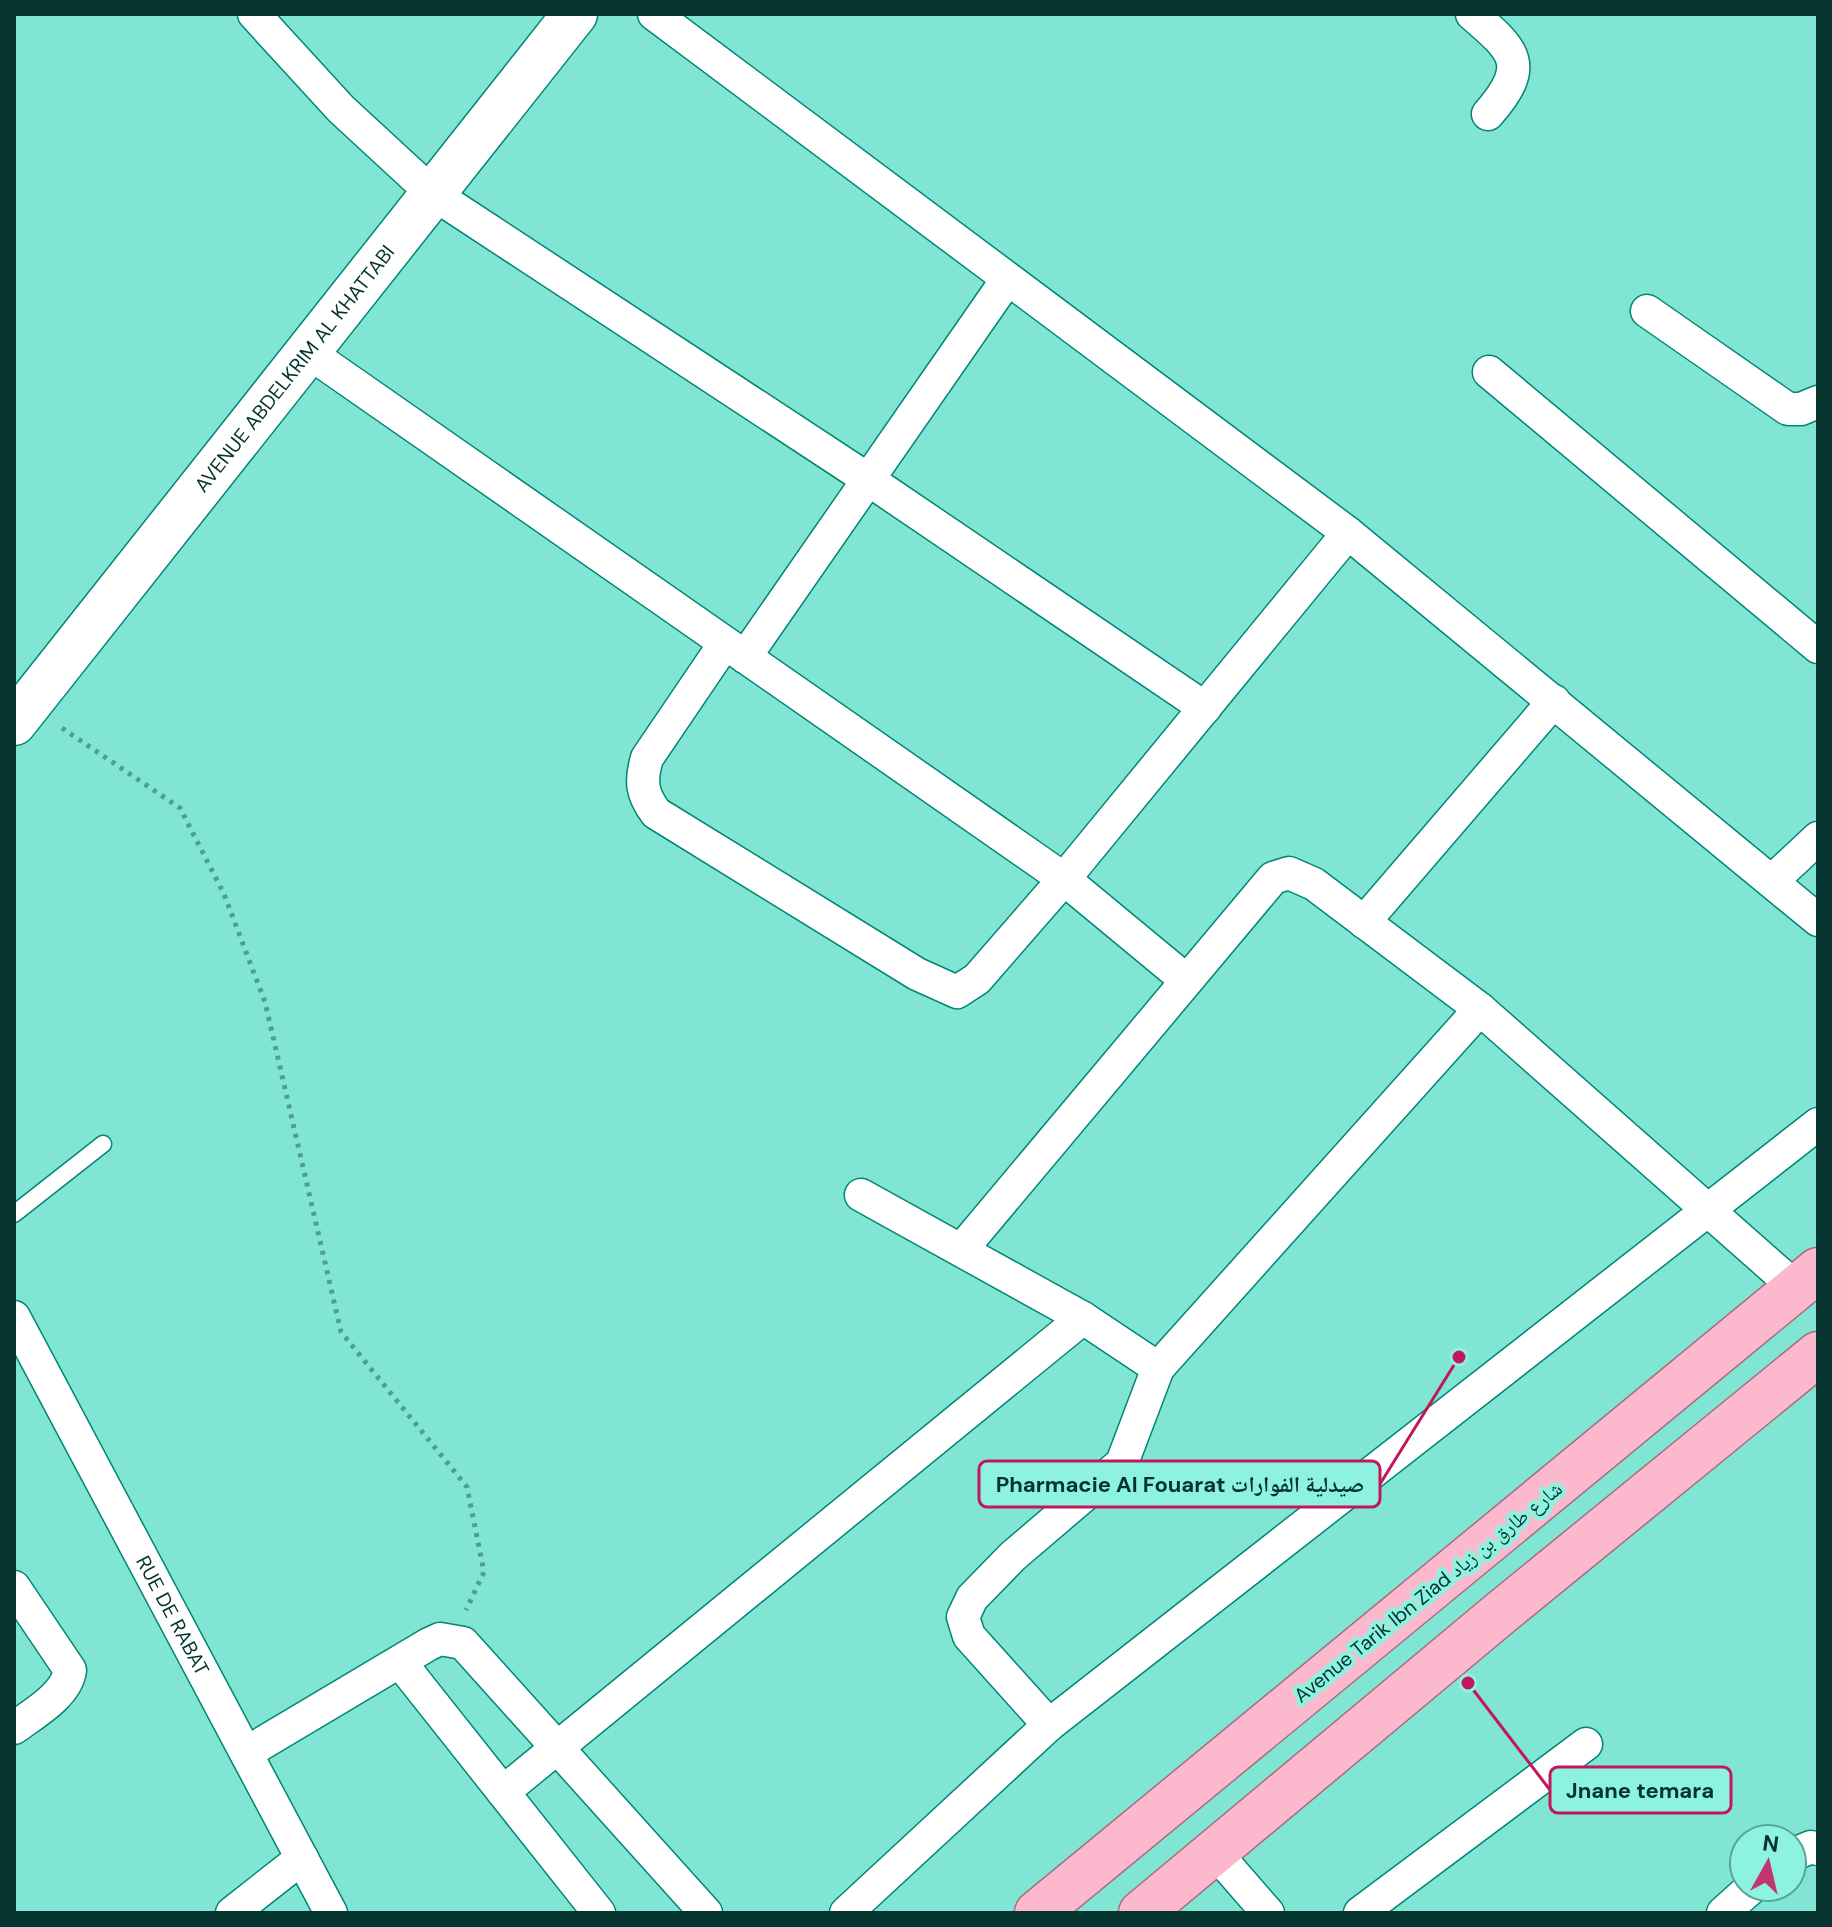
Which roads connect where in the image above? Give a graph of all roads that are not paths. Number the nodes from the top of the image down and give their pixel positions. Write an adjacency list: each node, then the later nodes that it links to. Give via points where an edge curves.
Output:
1 (254, 14): 6 (street, via 341,109)
2 (575, 14): 6 (main road, AVENUE ABDELKRIM AL KHATTABI)
3 (654, 14): 7 (street)
4 (1472, 14): 5 (street, via 1501,39 1514,59 1510,81)
5 (1488, 114)
6 (432, 193): 9 (main road, AVENUE ABDELKRIM AL KHATTABI); 12 (street)
7 (1006, 281): 12 (street); 13 (street)
8 (1647, 311): 11 (street, via 1776,403 1801,409)
9 (308, 352): 15 (street); 18 (main road, AVENUE ABDELKRIM AL KHATTABI)
10 (1489, 372): 14 (street)
11 (1818, 402)
12 (869, 480): 15 (street); 17 (street)
13 (1348, 533): 16 (street); 17 (street)
14 (1818, 647)
15 (735, 650): 20 (street); 20 (street, via 647,758 641,779 644,797 656,813 917,974 957,992 987,968)
16 (1554, 701): 21 (street); 23 (street)
17 (1205, 708): 20 (street)
18 (21, 714)
19 (1818, 838): 21 (street)
20 (1064, 879): 24 (street)
21 (1773, 880): 22 (street)
22 (1818, 920)
23 (1364, 922): 24 (street, via 1300,875 1281,875); 25 (street)
24 (1186, 980): 31 (street)
25 (1480, 1009): 29 (street); 36 (street)
26 (1818, 1124): 29 (street)
27 (103, 1144): 30 (lane)
28 (861, 1195): 31 (street)
29 (1708, 1209): 32 (street); 39 (street)
30 (14, 1214)
31 (962, 1249): 34 (street)
32 (1807, 1279): 52 (main road, Avenue Tarik Ibn Ziad شارع طارق بن زياد)
33 (14, 1317): 43 (street, RUE DE RABAT)
34 (1083, 1318): 36 (street); 42 (street)
35 (1818, 1354): 45 (main road)
36 (1158, 1368): 39 (street, via 1122,1463 1013,1556 966,1605 969,1636)
37 (14, 1587): 40 (street, via 70,1670 59,1692)
38 (400, 1662): 42 (street, via 429,1644 451,1639 463,1643); 43 (street); 44 (street)
39 (1049, 1725): 51 (street)
40 (14, 1728)
41 (1586, 1744): 55 (street)
42 (557, 1748): 44 (street); 50 (street)
43 (246, 1753): 46 (street, RUE DE RABAT)
44 (503, 1792): 49 (street)
45 (1214, 1851): 53 (main road); 54 (street)
46 (302, 1858): 47 (street); 48 (street, RUE DE RABAT)
47 (232, 1913)
48 (331, 1913)
49 (599, 1913)
50 (706, 1913)
51 (846, 1913)
52 (1037, 1913)
53 (1141, 1913)
54 (1268, 1913)
55 (1360, 1913)

